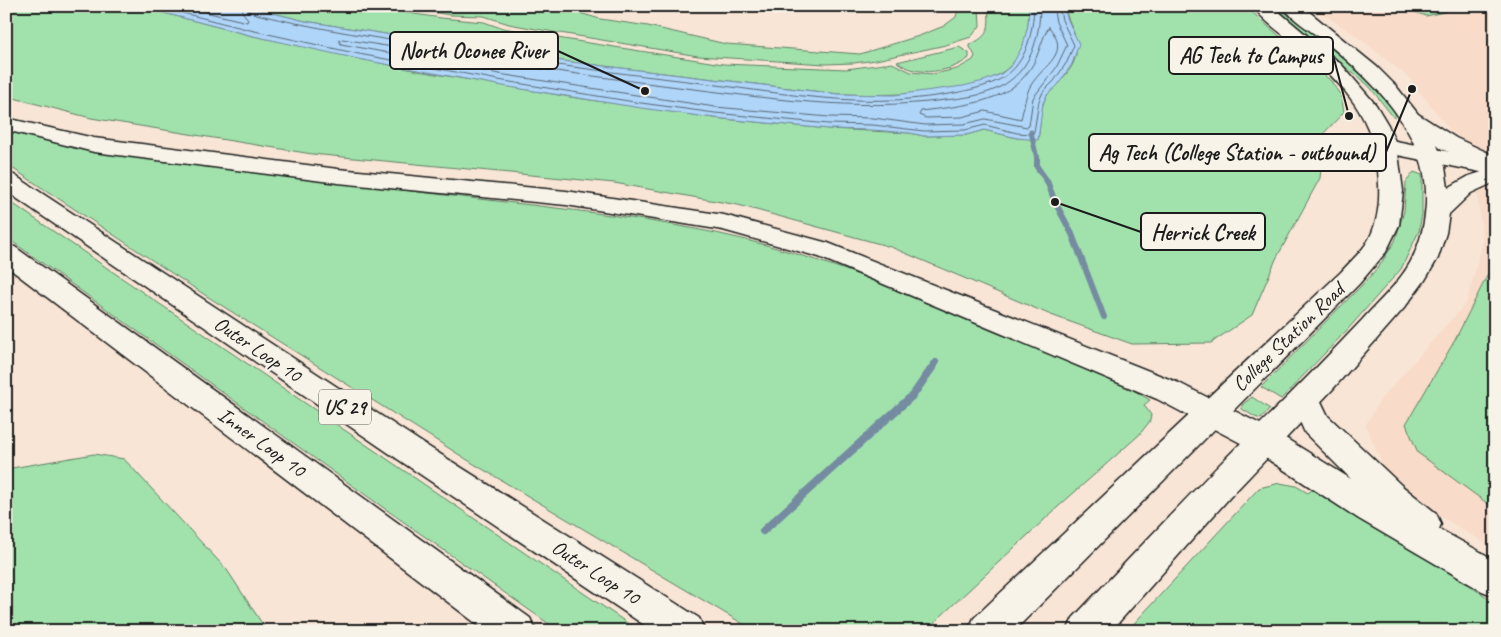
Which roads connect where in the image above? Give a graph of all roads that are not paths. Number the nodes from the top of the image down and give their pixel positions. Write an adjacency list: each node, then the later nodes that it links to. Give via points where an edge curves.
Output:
1 (1261, 6): 5 (main road, College Station Road, via 1333,67 1351,87 1378,126)
2 (1292, 6): 3 (main road, via 1384,84)
3 (1408, 115): 6 (main road); 7 (main road, via 1448,143)
4 (6, 124): 13 (main road, via 94,144 166,154 338,176 566,198 724,223 828,250 1168,391)
5 (1386, 146): 6 (main road); 13 (main road, College Station Road, via 1392,181 1391,203 1386,228 1372,254)
6 (1430, 154): 7 (main road); 10 (main road)
7 (1495, 167)
8 (1495, 175): 10 (main road, via 1478,178 1460,188)
9 (6, 180): 17 (main road, Outer Loop 10 / US 29, via 410,451)
10 (1437, 212): 12 (main road, via 1425,260 1394,302)
11 (6, 254): 16 (main road, Inner Loop 10)
12 (1305, 399): 14 (main road); 15 (main road, via 1316,424 1389,495)
13 (1209, 412): 14 (main road); 18 (main road, College Station Road)
14 (1263, 440): 15 (main road, via 1371,509); 19 (main road)
15 (1485, 572)
16 (517, 631)
17 (686, 631)
18 (987, 631)
19 (1086, 631)

